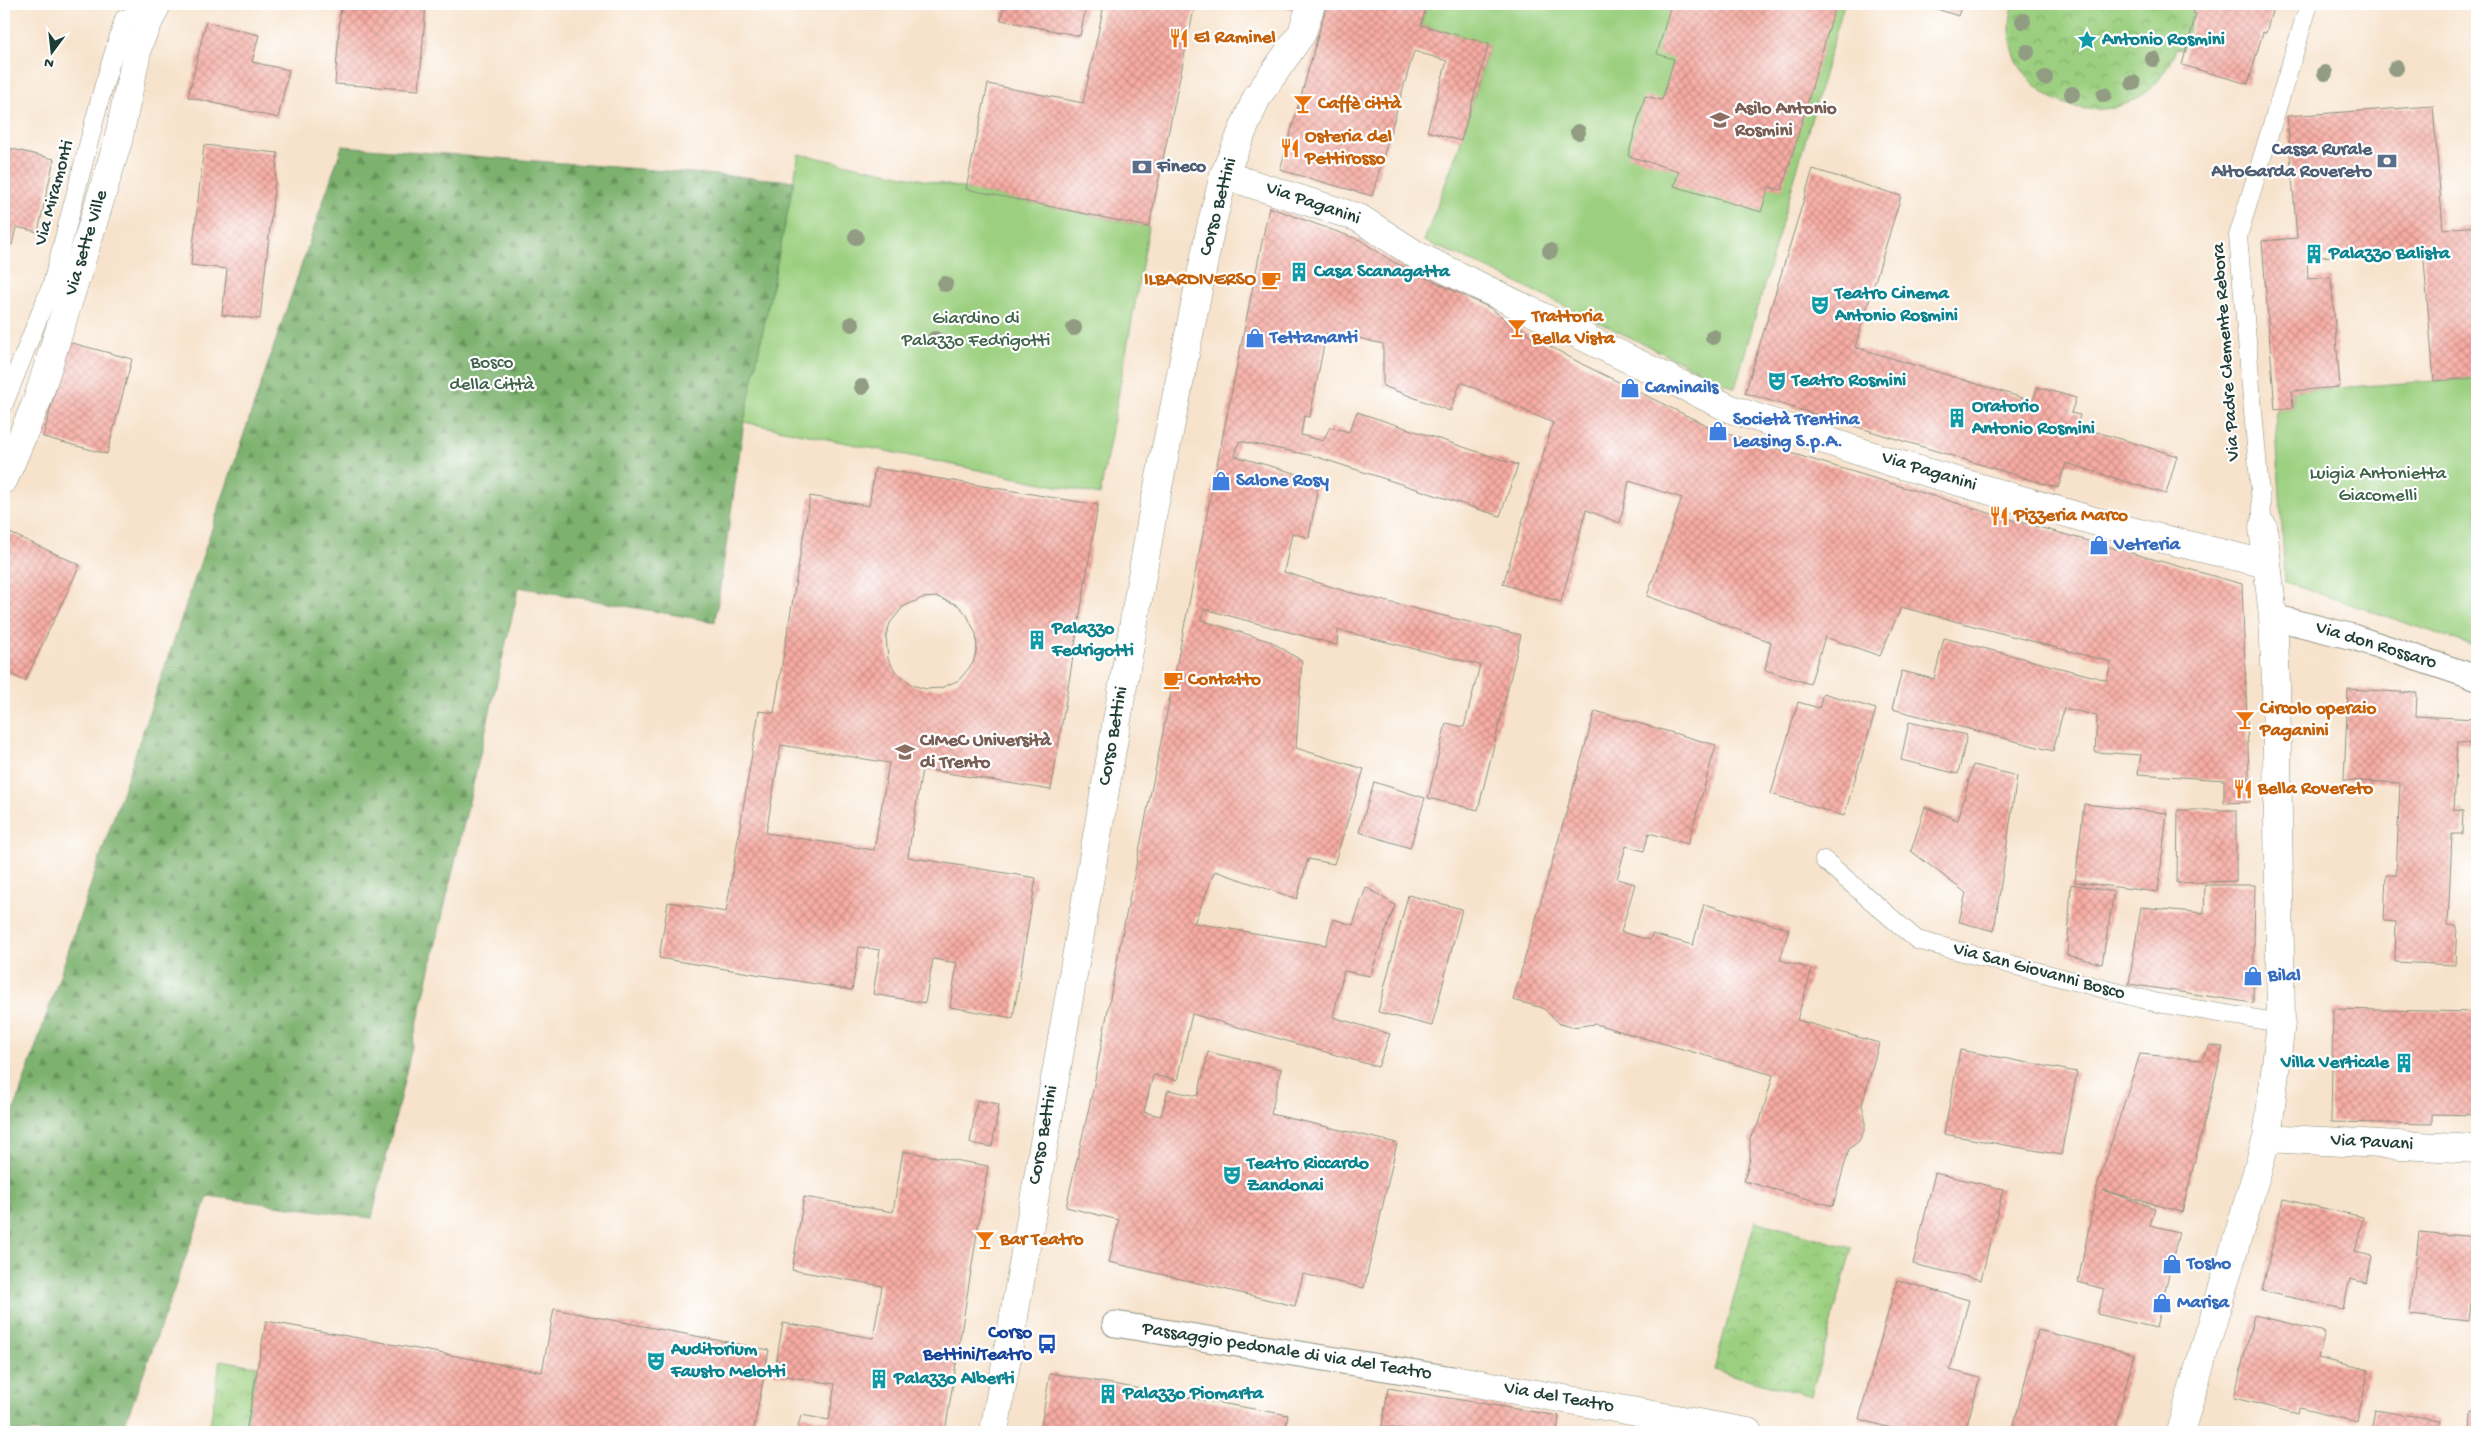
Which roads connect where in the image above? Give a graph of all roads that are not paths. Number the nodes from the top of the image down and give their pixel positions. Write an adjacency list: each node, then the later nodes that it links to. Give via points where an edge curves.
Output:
1 (1311, 4): 4 (street, Corso Bettini, via 1302,33 1257,97)
2 (2309, 4): 7 (lane, Via Padre Clemente Rebora, via 2238,236)
3 (156, 5): 5 (lane, Via Miramonti, via 124,19 52,284); 6 (street, Via sette Ville, via 139,42 118,141 84,255 37,401)
4 (1224, 175): 8 (street, Via Paganini, via 1360,218 1418,256 1731,409 1888,461 2102,523); 17 (street, Corso Bettini, via 1202,267 1153,512)
5 (4, 404)
6 (4, 479)
7 (2262, 527): 8 (street)
8 (2266, 564): 9 (street)
9 (2273, 617): 10 (street, Via don Rossaro, via 2353,637); 12 (street)
10 (2477, 678)
11 (1824, 860): 12 (lane, Via San Giovanni Bosco, via 1917,940 2158,1003)
12 (2281, 1023): 13 (street)
13 (2267, 1138): 14 (street, Via Pavani); 19 (street)
14 (2477, 1149)
15 (1115, 1324): 16 (street, Passaggio pedonale di via del Teatro)
16 (1459, 1380): 18 (street, Via del Teatro)
17 (994, 1432)
18 (1748, 1432)
19 (2180, 1432)

